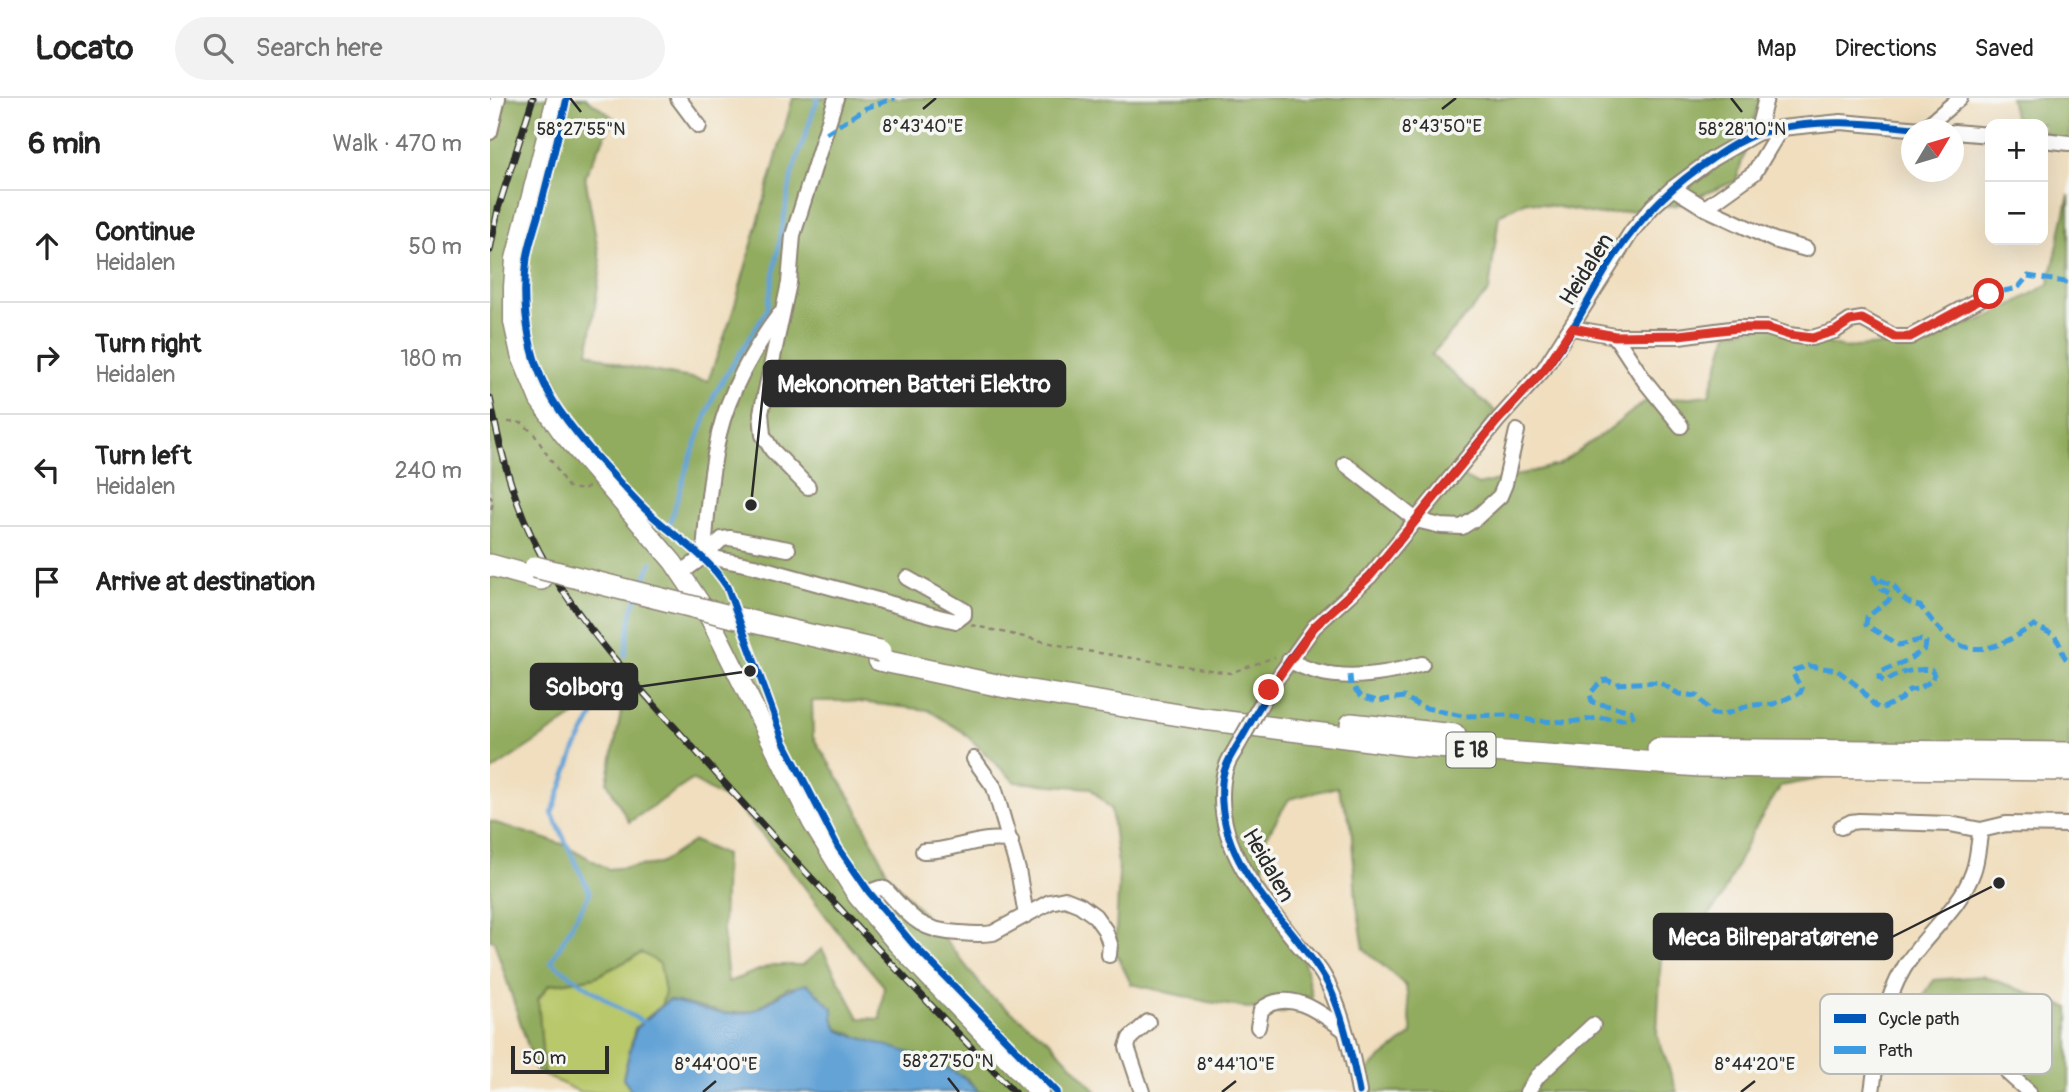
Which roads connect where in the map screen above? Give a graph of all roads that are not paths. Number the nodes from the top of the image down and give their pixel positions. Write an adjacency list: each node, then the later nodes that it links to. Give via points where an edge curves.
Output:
1 (498, 98): 11 (street)
2 (556, 98): 34 (main road, via 515,260 513,322 520,354 539,400 563,434)
3 (678, 98): 8 (street)
4 (836, 98): 21 (street, via 796,225)
5 (1766, 98): 13 (street)
6 (1960, 98): 7 (street)
7 (1935, 119)
8 (699, 126)
9 (1901, 127): 10 (street, Heidalen, via 1841,122)
10 (1781, 128): 13 (street, Heidalen); 18 (street, via 1754,173)
11 (490, 132)
12 (1964, 133): 14 (street)
13 (1757, 134): 17 (street, Heidalen)
14 (1985, 135)
15 (2048, 141): 16 (street)
16 (2069, 143)
17 (1673, 188): 18 (street); 22 (street, Heidalen, via 1632,231)
18 (1705, 208): 19 (street, via 1774,240)
19 (1806, 249)
20 (1989, 294): 23 (street, Heidalen, via 1910,337 1895,337 1862,319 1812,338 1767,328)
21 (783, 310): 27 (street, via 761,413 763,435); 31 (street, via 764,334 734,391 719,434)
22 (1572, 328): 23 (street, Heidalen); 28 (street, Heidalen, via 1545,369)
23 (1615, 336): 24 (street)
24 (1681, 426)
25 (1517, 431): 28 (street, via 1506,484 1476,518 1454,528)
26 (1345, 464): 28 (street)
27 (808, 487)
28 (1416, 520): 37 (street, Heidalen, via 1370,576 1314,627)
29 (788, 549): 31 (street, via 730,538 722,539)
30 (490, 554): 33 (highway, E 18)
31 (704, 556): 34 (street); 35 (street, via 956,621 964,615 964,610)
32 (490, 565): 33 (highway, E 18)
33 (538, 573): 36 (highway, E 18, via 754,632)
34 (681, 573): 57 (main road, via 706,611 812,823 857,896)
35 (907, 578)
36 (879, 655): 39 (highway, E 18, via 1206,708 1541,744 1686,750); 41 (highway, E 18, via 1006,687 1408,746 1700,766)
37 (1289, 660): 38 (street, via 1331,676 1370,675); 54 (street, Heidalen, bridge, via 1227,761 1222,812 1247,876 1322,974)
38 (1422, 664)
39 (2069, 753)
40 (974, 759): 45 (street, via 994,787)
41 (2069, 770)
42 (2069, 824): 44 (street, via 2006,824)
43 (1841, 827): 44 (street, via 1859,821 1950,824)
44 (1981, 830): 50 (street, via 1973,872 1905,966)
45 (1011, 841): 46 (street, via 995,839); 48 (street)
46 (923, 850)
47 (869, 892): 48 (street, via 885,889 912,918 931,930 948,933 993,933)
48 (1026, 915): 49 (street, via 1057,900 1080,905 1105,930)
49 (1109, 955)
50 (1891, 994)
51 (1148, 1022): 58 (street, via 1127,1047)
52 (1593, 1026): 60 (street, via 1538,1076)
53 (1258, 1027): 54 (street, via 1261,1010 1288,1000)
54 (1343, 1029): 59 (street, Heidalen)
55 (1874, 1074): 61 (street)
56 (2009, 1074): 62 (street)
57 (1039, 1092)
58 (1142, 1092)
59 (1359, 1092)
60 (1527, 1092)
61 (1872, 1092)
62 (2029, 1092)

